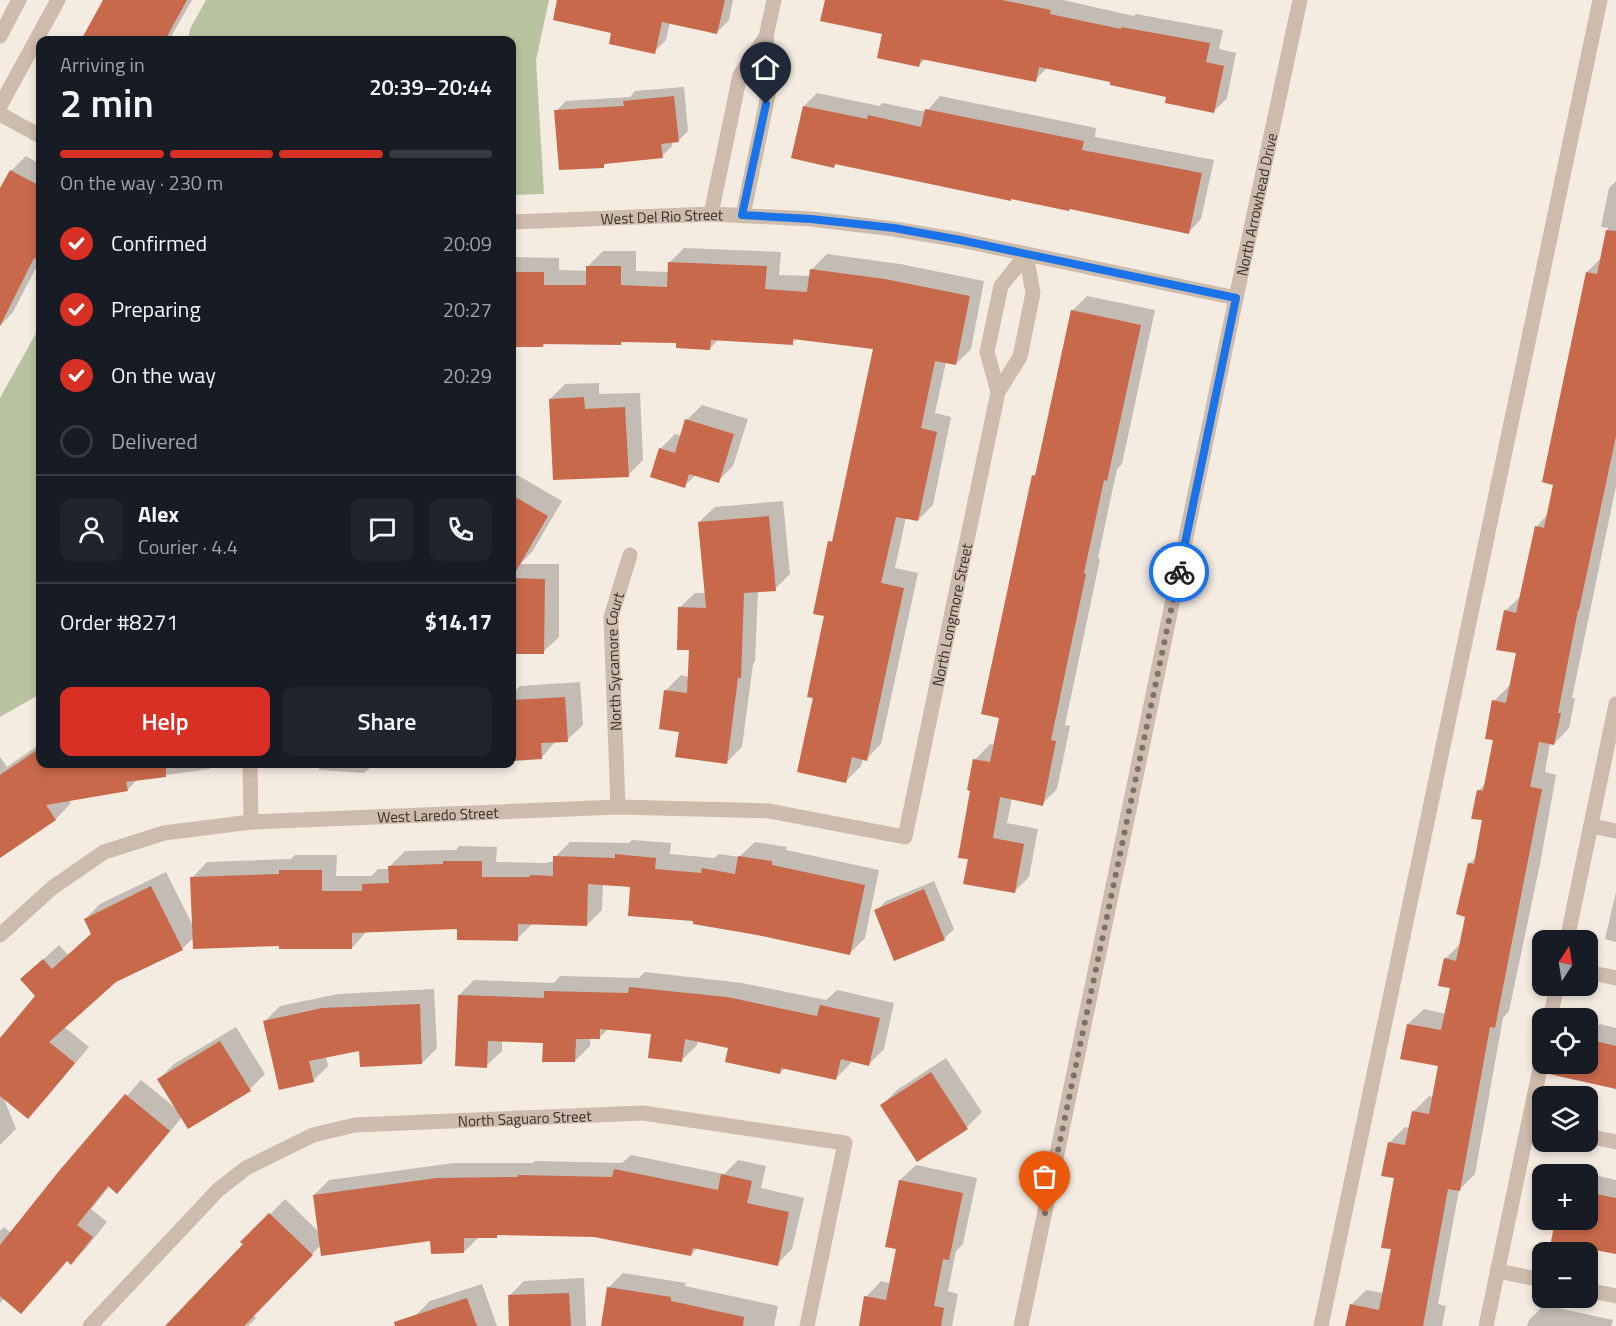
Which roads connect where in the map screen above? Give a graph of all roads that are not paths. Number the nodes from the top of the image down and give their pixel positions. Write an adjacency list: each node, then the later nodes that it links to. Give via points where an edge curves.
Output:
1 (19, 0): 6 (street)
2 (58, 0): 7 (street)
3 (774, 0): 8 (street)
4 (1300, 0): 17 (street, North Arrowhead Drive)
5 (1600, 0): 41 (street)
6 (0, 36)
7 (38, 36)
8 (766, 36): 13 (street, via 740,75); 14 (street, via 771,81)
9 (36, 40): 10 (street)
10 (0, 106)
11 (0, 114): 12 (street)
12 (36, 134)
13 (711, 214): 14 (street, West Del Rio Street); 15 (street, West Del Rio Street)
14 (742, 215): 16 (street, West Del Rio Street, via 894,228)
15 (516, 222)
16 (1026, 255): 17 (street, West Del Rio Street); 18 (street, North Longmore Street, via 1033,293 1023,347); 18 (street, North Longmore Street, via 1001,286 987,352)
17 (1236, 298): 40 (street, North Arrowhead Drive)
18 (998, 392): 26 (street, North Longmore Street)
19 (630, 555): 22 (street, North Sycamore Court, via 611,617)
20 (1616, 704): 24 (street)
21 (250, 768): 23 (street)
22 (618, 807): 23 (street, West Laredo Street); 26 (street, West Laredo Street, via 769,811)
23 (251, 822): 28 (street, West Laredo Street, via 164,833 104,852 52,888)
24 (1591, 826): 25 (street); 27 (street)
25 (1616, 831)
26 (905, 837)
27 (1569, 930)
28 (0, 935)
29 (1598, 974): 30 (street)
30 (1616, 978)
31 (1532, 1137): 34 (street)
32 (1598, 1138): 33 (street)
33 (1616, 1142)
34 (1498, 1271): 35 (street); 42 (street)
35 (1532, 1278)
36 (1598, 1292): 37 (street)
37 (1616, 1296)
38 (90, 1326): 39 (street, North Saguaro Street, via 218,1190 246,1168 314,1135 355,1125 643,1113 845,1143)
39 (807, 1326)
40 (1021, 1326)
41 (1321, 1326)
42 (1486, 1326)

